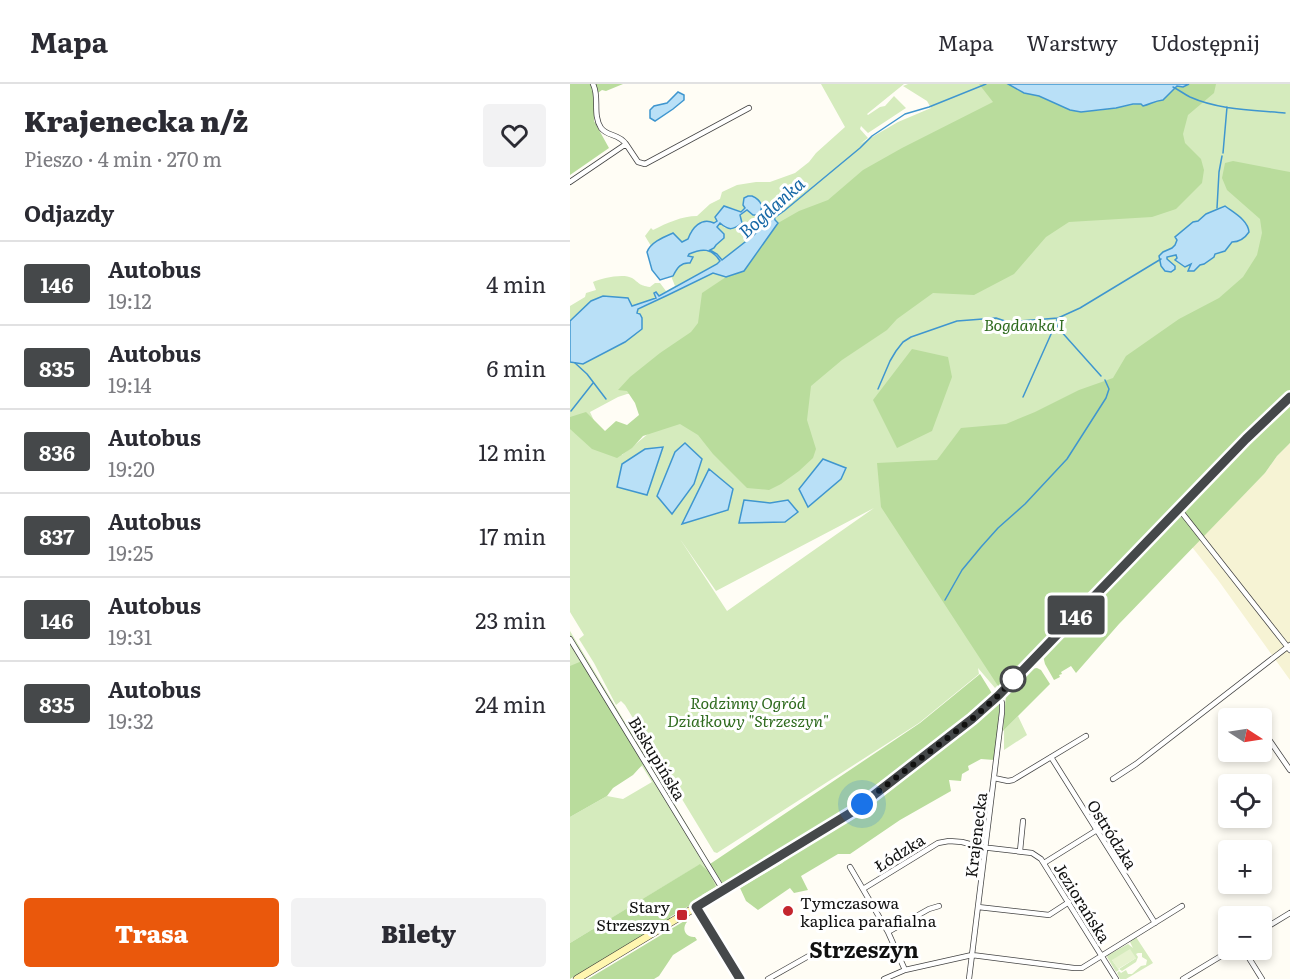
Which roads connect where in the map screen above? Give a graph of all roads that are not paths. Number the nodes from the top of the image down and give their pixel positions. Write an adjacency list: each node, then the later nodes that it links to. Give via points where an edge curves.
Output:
1 (593, 84): 3 (street, via 601,127)
2 (749, 108): 3 (street, via 645,164 638,162)
3 (626, 144): 4 (street)
4 (570, 182)
5 (1290, 398): 6 (street)
6 (1179, 509): 8 (street); 9 (street)
7 (570, 639): 23 (street, Biskupińska)
8 (1289, 647): 15 (street)
9 (999, 695): 14 (street, Krajenecka, via 1002,709); 23 (street, via 852,812)
10 (1086, 736): 12 (street)
11 (1272, 744): 13 (street)
12 (1051, 757): 14 (street, via 1014,780); 17 (street, Ostródzka)
13 (1290, 770)
14 (994, 778): 18 (street, Krajenecka)
15 (1113, 779)
16 (1023, 821): 19 (street)
17 (1097, 830): 20 (street); 30 (street, Ostródzka)
18 (985, 848): 19 (street, Jeziorańska); 22 (street, Łódzka, via 956,841 938,843); 28 (street, Krajenecka)
19 (1020, 851): 20 (street, Jeziorańska, via 1034,853)
20 (1044, 863): 24 (street, Jeziorańska)
21 (850, 867): 22 (street)
22 (863, 889): 32 (street)
23 (723, 890): 27 (street)
24 (1069, 902): 28 (street, via 1049,915); 35 (street, Jeziorańska)
25 (939, 906): 32 (street)
26 (1182, 906): 30 (street)
27 (696, 907): 40 (street); 41 (street)
28 (978, 907): 34 (street, Krajenecka)
29 (1290, 913): 31 (street)
30 (1155, 923): 35 (street)
31 (1272, 924)
32 (888, 932): 38 (street)
33 (814, 953): 42 (street)
34 (972, 955): 35 (street, via 1078,969); 38 (street); 44 (street, Krajenecka)
35 (1102, 956): 45 (street, Jeziorańska)
36 (1218, 958): 39 (street)
37 (1250, 960): 46 (street)
38 (905, 970): 43 (street)
39 (1187, 978)
40 (577, 979)
41 (740, 979)
42 (768, 979)
43 (884, 979)
44 (969, 979)
45 (1116, 979)
46 (1262, 979)

